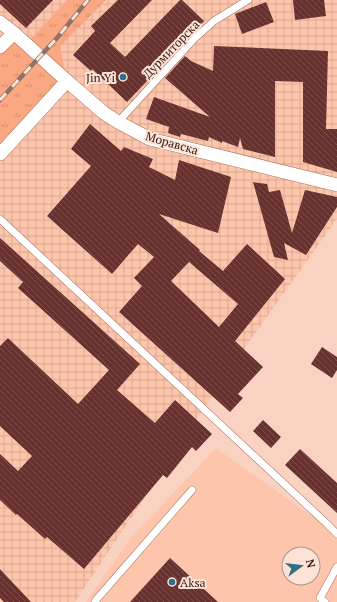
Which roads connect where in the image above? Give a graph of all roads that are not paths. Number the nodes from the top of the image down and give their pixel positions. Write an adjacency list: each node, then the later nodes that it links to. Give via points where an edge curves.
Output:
1 (248, 0): 6 (lane, Дурмиторска, via 214,21 195,38)
2 (0, 22): 3 (street, Моравска)
3 (14, 33): 4 (street); 5 (street, Моравска)
4 (0, 47)
5 (67, 81): 6 (street, Моравска); 7 (street)
6 (118, 122): 8 (street, Моравска, via 150,139)
7 (0, 154)
8 (337, 185)
9 (0, 219): 11 (lane)
10 (192, 490): 13 (lane)
11 (337, 534)
12 (336, 570): 14 (lane, via 320,598)
13 (95, 602)
14 (325, 602)

